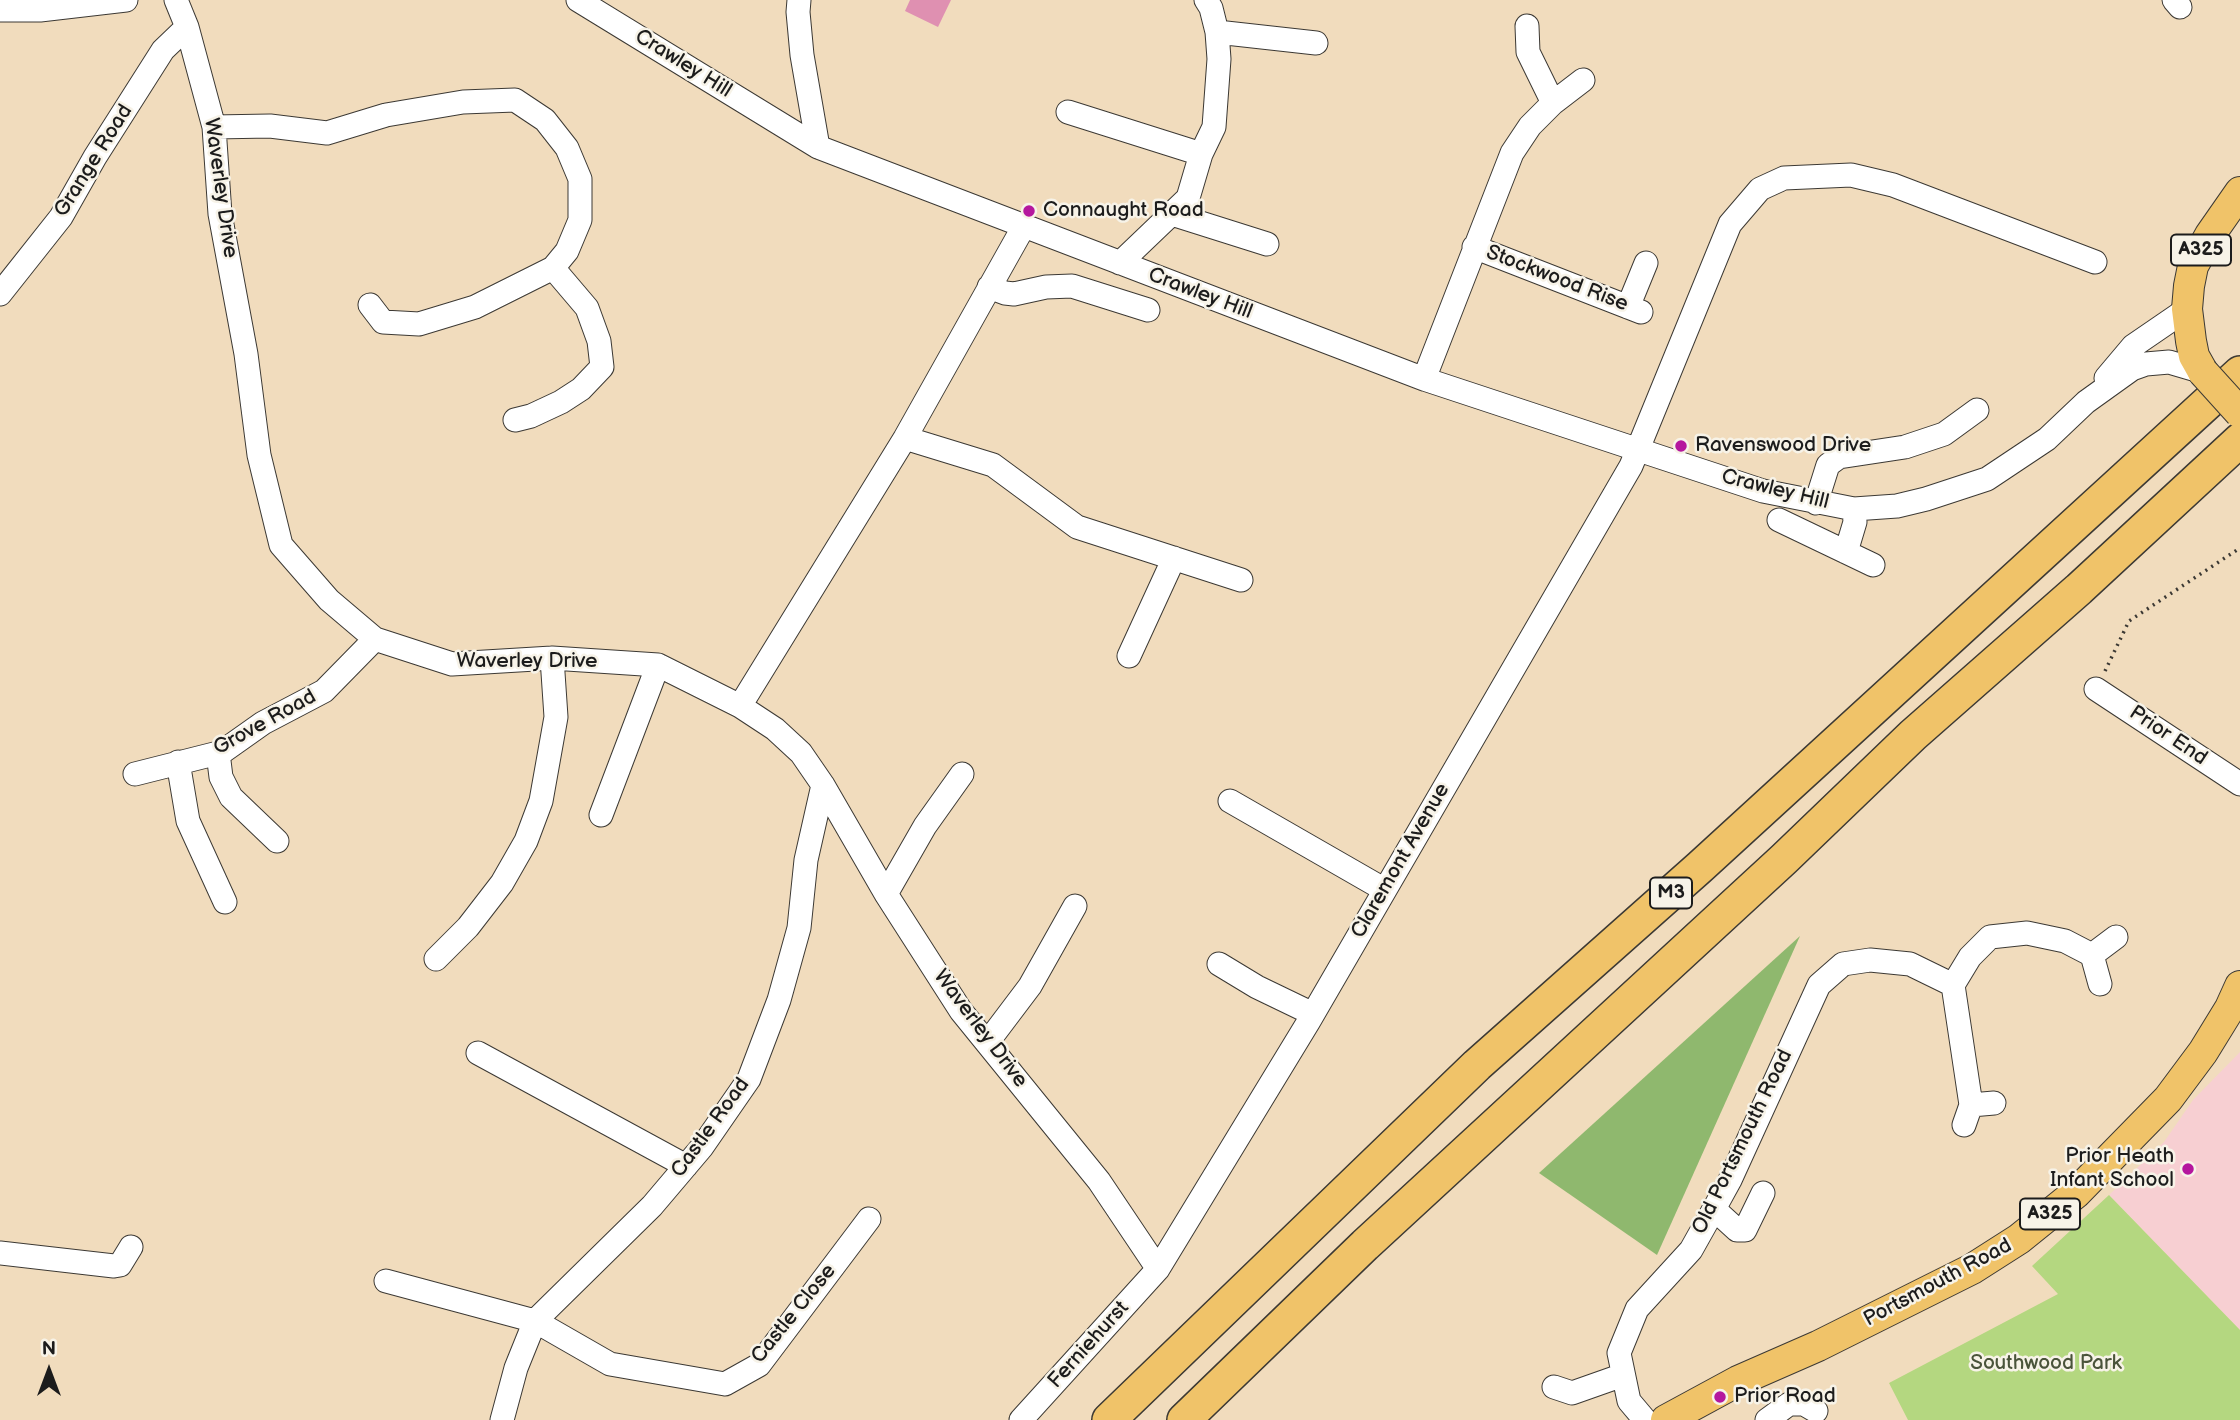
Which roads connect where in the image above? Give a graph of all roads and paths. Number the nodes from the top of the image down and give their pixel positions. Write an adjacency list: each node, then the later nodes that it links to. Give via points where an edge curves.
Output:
1 (126, 0): 6 (street)
2 (176, 0): 9 (street, Waverley Drive)
3 (578, 0): 16 (street, Crawley Hill)
4 (799, 0): 16 (street, via 802,55)
5 (1206, 0): 10 (street)
6 (78, 3): 7 (street, via 40,10)
7 (0, 10)
8 (1527, 26): 13 (street, via 1528,52)
9 (187, 27): 15 (street, Waverley Drive); 28 (street, Grange Road, via 163,50 61,217)
10 (1217, 32): 11 (street); 17 (street, via 1214,127)
11 (1316, 43)
12 (1583, 80): 13 (street, Stockwood Rise)
13 (1553, 103): 22 (street, Stockwood Rise, via 1511,153)
14 (1068, 112): 17 (street)
15 (214, 127): 26 (street, via 270,126 327,133 386,115 463,102 515,100 545,120 566,148 580,179 580,220); 50 (street, Waverley Drive, via 220,214 260,455 281,545 329,600)
16 (818, 147): 20 (street, Crawley Hill)
17 (1201, 154): 19 (street, via 1188,198)
18 (2238, 193): 30 (main road, A325, via 2193,266)
19 (1172, 214): 21 (street); 24 (street)
20 (1024, 226): 24 (street, Crawley Hill); 27 (street)
21 (1267, 244)
22 (1474, 247): 25 (street, Stockwood Rise, via 1634,309); 34 (street, Stockwood Rise)
23 (2095, 262): 41 (street, via 1893,185 1851,175 1784,178 1760,189 1730,224)
24 (1120, 263): 34 (street, Crawley Hill)
25 (1646, 263)
26 (553, 268): 29 (street, via 475,307 419,324 383,322); 38 (street, via 587,308 602,367 561,402)
27 (989, 287): 31 (street, via 1014,294 1072,286); 39 (street)
28 (0, 294)
29 (370, 305)
30 (2187, 309): 32 (main road, A325); 35 (street, Crawley Hill, via 2133,346)
31 (1148, 310)
32 (2197, 367): 35 (street, Crawley Hill, via 2146,364); 37 (main road, bridge)
33 (2240, 373): 94 (highway, M3, via 1477,1065)
34 (1424, 379): 41 (street, Crawley Hill)
35 (2086, 402): 43 (street, Crawley Hill, via 2047,439 1987,479 1897,506)
36 (1977, 410): 42 (street, via 1944,434 1919,443 1839,457 1828,465)
37 (2240, 413)
38 (515, 420)
39 (905, 438): 47 (street, via 993,465 1077,527); 55 (street)
40 (2240, 440): 95 (highway, M3, via 1913,736 1365,1245)
41 (1636, 449): 42 (street, Crawley Hill, via 1763,491); 65 (street, Claremont Avenue, via 1631,466)
42 (1816, 503): 43 (street, Crawley Hill)
43 (1854, 509): 46 (street, Crawley Hill)
44 (1779, 520): 46 (street, Crawley Hill)
45 (2240, 548): 54 (path, via 2129,621)
46 (1846, 552): 48 (street, Crawley Hill)
47 (1174, 558): 49 (street); 51 (street)
48 (1873, 565)
49 (1241, 580)
50 (375, 639): 52 (street, Waverley Drive, via 452,664); 56 (street, Grove Road, via 324,691)
51 (1129, 656)
52 (552, 658): 53 (street, Waverley Drive); 71 (street, via 556,717 541,801 526,841 502,883 468,927)
53 (658, 665): 55 (street, Waverley Drive); 63 (street)
54 (2096, 689): 60 (street, Prior End)
55 (740, 706): 61 (street, Waverley Drive, via 801,753)
56 (218, 753): 57 (street, Grove Road); 64 (street, via 221,777 231,797)
57 (178, 762): 58 (street, Grove Road); 67 (street, via 188,821)
58 (135, 774)
59 (962, 774): 66 (street)
60 (2240, 784)
61 (823, 785): 66 (street, Waverley Drive); 80 (street, Castle Road, via 806,860 799,928 779,1000 749,1079)
62 (1230, 801): 65 (street)
63 (601, 815)
64 (277, 841)
65 (1385, 890): 76 (street, Claremont Avenue)
66 (886, 894): 77 (street, Waverley Drive, via 961,1011)
67 (225, 902)
68 (1075, 906): 77 (street, via 1030,986)
69 (2116, 937): 70 (street)
70 (2092, 956): 73 (street); 74 (street, via 2065,941 2028,933 1990,937 1970,957)
71 (436, 958)
72 (1219, 964): 76 (street)
73 (2100, 984)
74 (1953, 985): 79 (street, via 1967,1115); 82 (street, Old Portsmouth Road, via 1910,964 1870,960 1843,964 1819,985)
75 (2240, 986): 97 (main road, Portsmouth Road / A325, via 2203,1052 2168,1099 2085,1185 2019,1239 1972,1269)
76 (1313, 1014): 86 (street, Claremont Avenue)
77 (987, 1043): 86 (street, Waverley Drive, via 1099,1181)
78 (478, 1053): 80 (street)
79 (1994, 1103)
80 (686, 1166): 88 (street, Castle Road, via 652,1206)
81 (1763, 1193): 82 (street, via 1745,1230 1737,1230)
82 (1714, 1209): 89 (street, Old Portsmouth Road, via 1691,1250 1637,1309 1619,1353)
83 (869, 1219): 88 (street, Castle Close, via 758,1365 725,1384 610,1364)
84 (131, 1247): 85 (street, via 120,1265 114,1266)
85 (0, 1253)
86 (1158, 1269): 93 (street, Ferniehurst)
87 (386, 1280): 88 (street, Castle Close)
88 (535, 1321): 92 (street, Castle Road)
89 (1623, 1375): 90 (street, via 1572,1393); 96 (street, Old Portsmouth Road, via 1629,1401)
90 (1555, 1387)
91 (1816, 1412): 98 (street, via 1804,1404 1789,1404)
92 (502, 1420)
93 (1021, 1420)
94 (1109, 1420)
95 (1184, 1420)
96 (1645, 1420)
97 (1666, 1420)
98 (1767, 1420)

